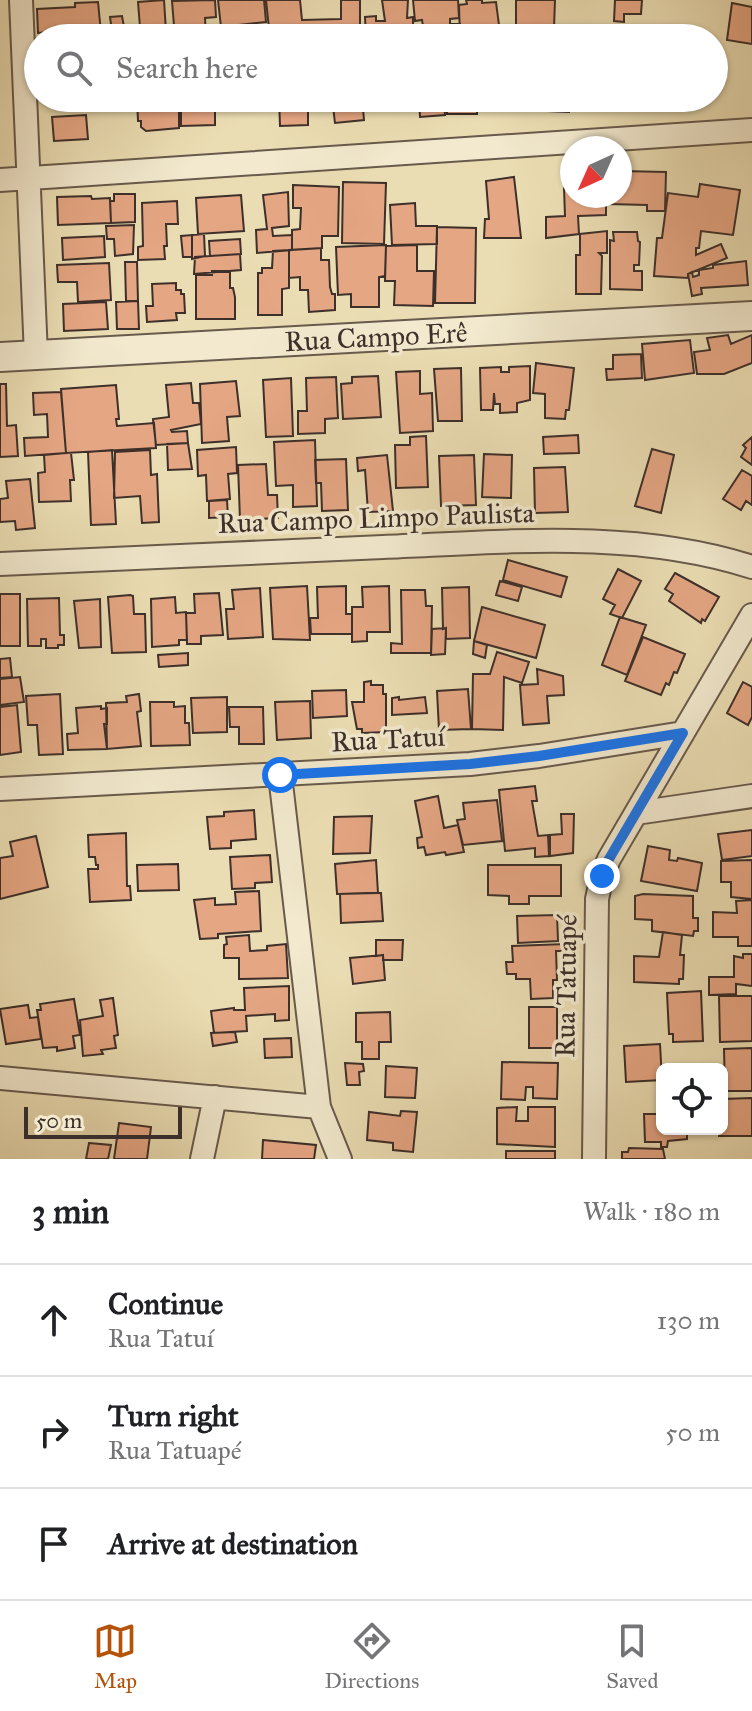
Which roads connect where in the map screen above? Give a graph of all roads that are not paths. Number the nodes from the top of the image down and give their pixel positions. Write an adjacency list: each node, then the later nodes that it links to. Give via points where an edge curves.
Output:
1 (21, 0): 2 (street)
2 (24, 77)
3 (25, 112): 5 (street)
4 (752, 130): 5 (street)
5 (28, 179): 6 (street); 8 (street)
6 (0, 180)
7 (752, 316): 8 (street, Rua Campo Erê)
8 (36, 356): 9 (street, Rua Campo Erê)
9 (0, 357)
10 (0, 564): 11 (street, Rua Campo Limpo Paulista, via 528,541 658,547)
11 (752, 567)
12 (752, 615): 13 (street, Rua Tatuapé)
13 (683, 733): 14 (street, Rua Tatuí, via 470,764); 17 (street, Rua Tatuapé)
14 (280, 775): 15 (street, Rua Tatuí); 20 (street)
15 (0, 789)
16 (752, 796): 17 (street)
17 (636, 813): 23 (street, Rua Tatuapé, via 609,859 597,899)
18 (0, 1078): 19 (street)
19 (215, 1097): 20 (street); 21 (street)
20 (319, 1107): 22 (street)
21 (202, 1159)
22 (340, 1159)
23 (594, 1159)

